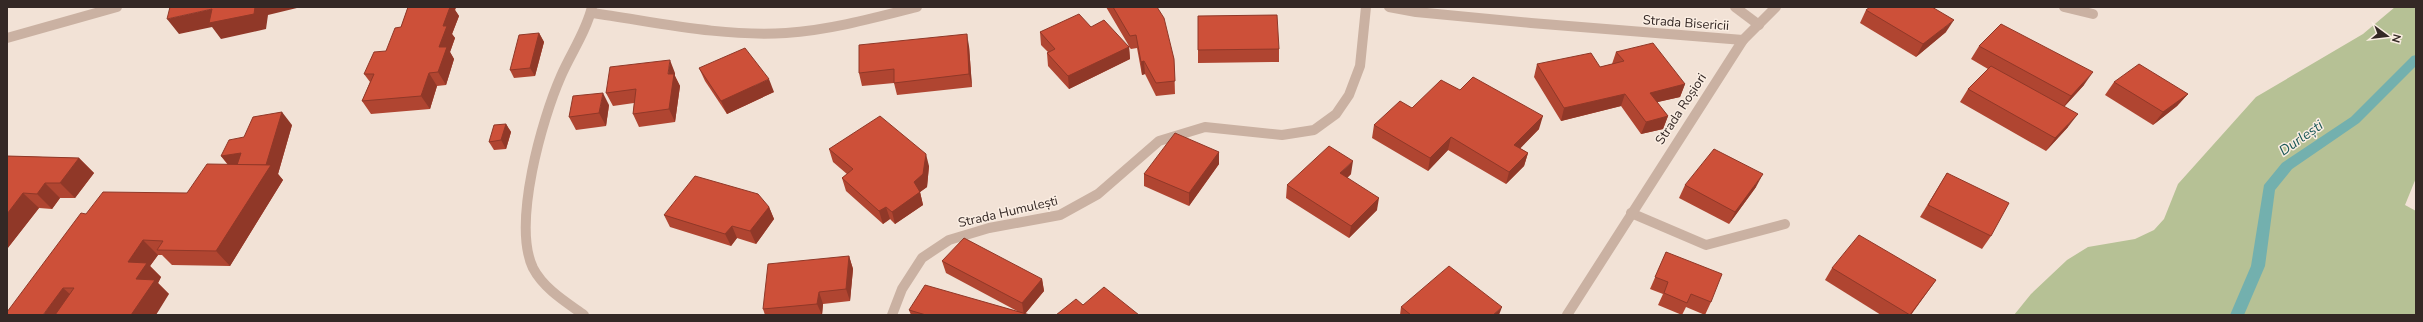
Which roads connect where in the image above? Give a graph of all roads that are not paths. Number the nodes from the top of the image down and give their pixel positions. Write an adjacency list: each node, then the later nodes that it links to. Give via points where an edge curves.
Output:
1 (117, 7): 11 (street)
2 (917, 7): 8 (street, via 813,30 768,33 695,29)
3 (1366, 7): 16 (street, Strada Humulești, via 1360,66 1349,94 1336,114 1314,130 1282,135 1205,127 1159,141 1098,194 1060,215 989,228 949,240 922,258 902,289)
4 (1389, 7): 12 (street, Strada Bisericii, via 1531,23)
5 (1735, 7): 10 (street)
6 (1776, 7): 10 (street, Strada Roșiori)
7 (2064, 7): 9 (street)
8 (592, 10): 15 (street, via 552,97 530,190 527,225 530,260 540,276 556,297)
9 (2093, 14)
10 (1759, 25): 12 (street, Strada Roșiori)
11 (7, 38)
12 (1743, 40): 13 (street, Strada Roșiori)
13 (1631, 213): 14 (street, via 1706,245); 17 (street, Strada Roșiori)
14 (1785, 224)
15 (584, 315)
16 (892, 315)
17 (1567, 315)

